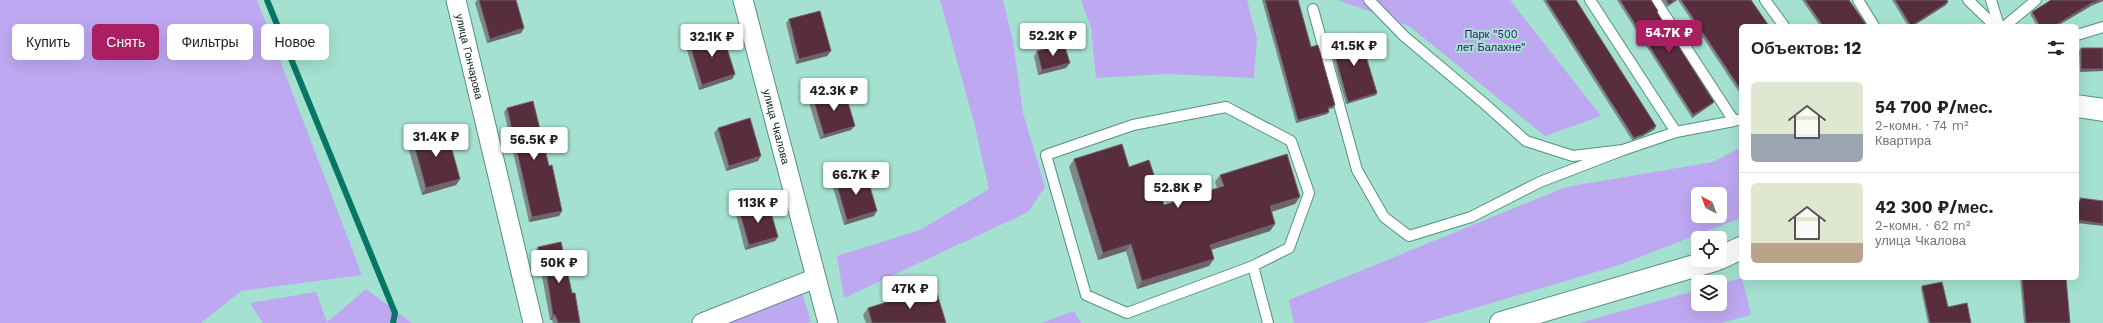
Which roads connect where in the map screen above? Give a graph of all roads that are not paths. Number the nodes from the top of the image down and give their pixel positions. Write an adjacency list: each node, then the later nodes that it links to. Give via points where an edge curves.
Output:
1 (456, 0): 29 (street, улица Гончарова)
2 (743, 0): 28 (street, улица Чкалова)
3 (1369, 0): 23 (lane, via 1404,36 1486,104 1526,142 1573,156)
4 (1590, 0): 22 (lane)
5 (1655, 0): 21 (lane)
6 (1765, 0): 12 (lane)
7 (1858, 0): 13 (lane)
8 (1968, 0): 14 (lane)
9 (1991, 0): 15 (lane)
10 (2036, 0): 16 (lane)
11 (1313, 9): 23 (lane, via 1357,170 1384,217 1409,236 1471,217 1540,182)
12 (1783, 24)
13 (1873, 24)
14 (1993, 24)
15 (1998, 24)
16 (2008, 24)
17 (2103, 27): 18 (lane)
18 (2079, 34)
19 (2079, 106): 20 (main road)
20 (2103, 110)
21 (1737, 120): 22 (lane)
22 (1676, 132): 23 (lane)
23 (1623, 150)
24 (1739, 249): 25 (main road)
25 (1727, 255)
26 (1253, 266): 26 (lane, via 1289,248 1309,193 1291,141 1226,107 1133,125 1046,155 1086,295 1127,313); 32 (lane)
27 (1691, 267): 33 (main road)
28 (816, 278): 30 (street); 31 (street, улица Чкалова)
29 (533, 323)
30 (702, 323)
31 (828, 323)
32 (1268, 323)
33 (1501, 323)

